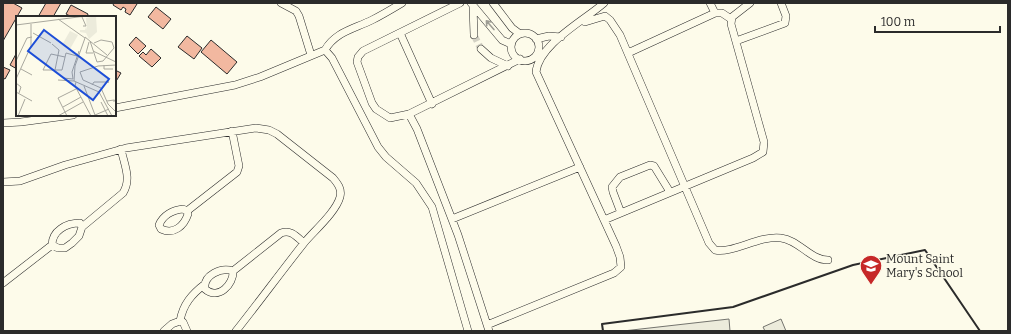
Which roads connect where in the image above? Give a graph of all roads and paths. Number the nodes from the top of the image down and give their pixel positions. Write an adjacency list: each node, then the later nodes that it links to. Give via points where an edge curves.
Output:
1 (280, 3): 24 (street, via 296,11 300,16)
2 (402, 3): 22 (street, via 371,21 337,35)
3 (460, 3): 13 (street)
4 (493, 3): 14 (street, via 512,28)
5 (604, 3): 12 (street)
6 (710, 3): 10 (street)
7 (750, 3): 11 (street)
8 (781, 3): 18 (street, via 785,22)
9 (472, 5): 15 (street); 19 (street, one-way to 9, via 502,40)
10 (714, 13): 11 (street, via 722,13); 23 (street)
11 (731, 19): 18 (street)
12 (579, 23): 16 (street); 23 (street, via 605,16 610,20)
13 (400, 33): 30 (street); 32 (street, via 363,51 357,62 376,109 390,118)
14 (520, 34): 17 (street, via 529,33); 19 (street)
15 (474, 35)
16 (561, 37): 17 (street, via 549,36); 25 (street)
17 (536, 40): 20 (street)
18 (736, 41): 39 (street, via 764,150 753,158)
19 (511, 44): 26 (street, via 513,52)
20 (539, 47): 25 (street); 27 (street, via 536,56)
21 (481, 49): 28 (street, via 491,58)
22 (325, 50): 24 (street); 57 (street, via 332,58 378,147 416,183 432,207)
23 (628, 53): 39 (street)
24 (311, 55): 31 (street, via 235,85)
25 (544, 55): 29 (street)
26 (520, 59): 27 (street); 28 (street)
27 (531, 60): 29 (street)
28 (508, 66): 30 (street)
29 (537, 68): 37 (street, via 536,72)
30 (432, 104): 32 (street)
31 (116, 108)
32 (409, 114): 43 (street, via 430,159)
33 (66, 116): 34 (street)
34 (3, 122)
35 (232, 131): 36 (street); 41 (street, via 239,166 237,172); 46 (street, via 256,128 273,132 339,184 341,191 336,205)
36 (121, 149): 38 (street, via 20,181); 45 (street, via 128,176 125,190)
37 (580, 167): 43 (street); 44 (street)
38 (3, 182)
39 (684, 186): 40 (street); 48 (street, via 709,243 715,250 784,238 821,260)
40 (670, 192): 42 (street); 42 (street, via 654,166 650,165 620,178 612,186)
41 (187, 211)
42 (621, 213): 44 (street)
43 (452, 219): 53 (street)
44 (604, 220): 53 (street, via 622,263 619,270)
45 (82, 227): 47 (street, via 79,236 69,246 61,248); 47 (street, via 80,224 74,224 60,230 54,236)
46 (304, 243): 49 (street, via 292,233 285,232); 56 (street)
47 (52, 245): 50 (street)
48 (828, 260)
49 (233, 271): 51 (street, via 224,268 210,277); 51 (street, via 230,284 221,291 209,292 205,289)
50 (3, 282)
51 (205, 284): 52 (street, via 186,302)
52 (180, 321): 54 (street); 55 (street)
53 (488, 328)
54 (164, 331)
55 (187, 331)
56 (236, 331)
57 (468, 331)

